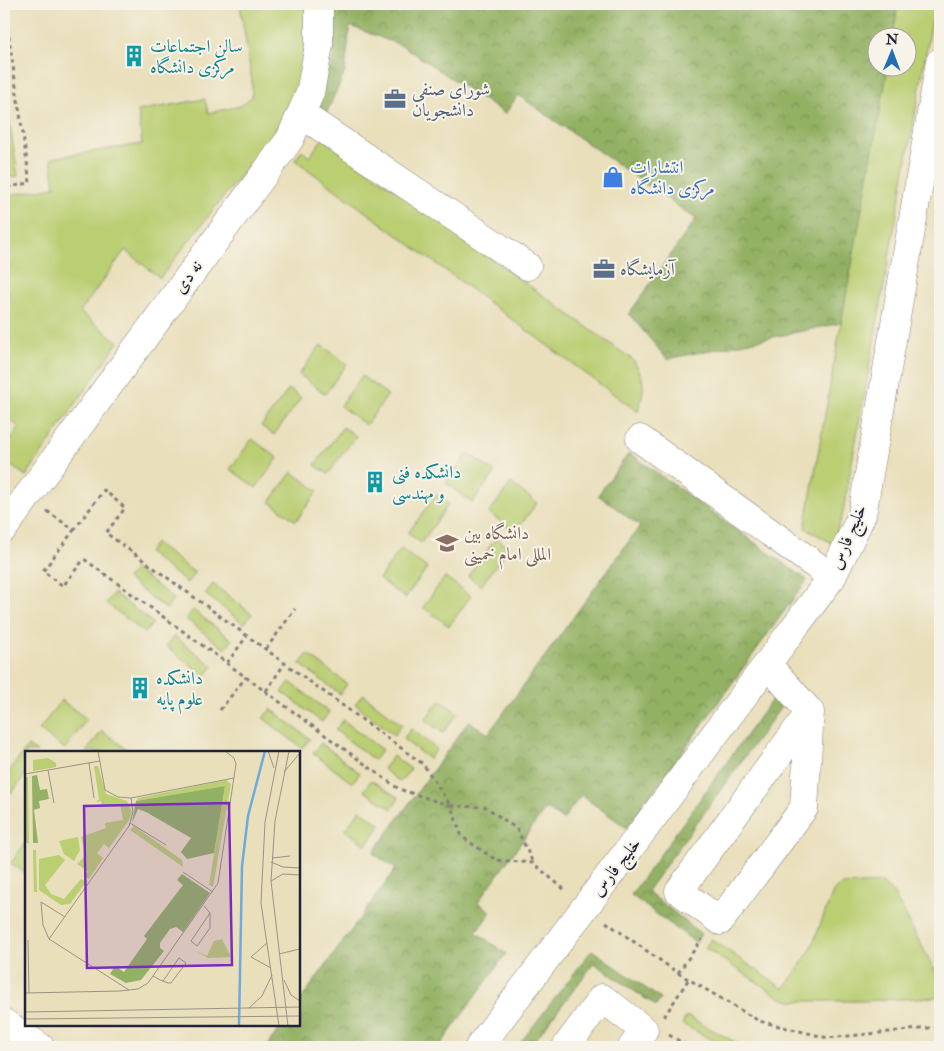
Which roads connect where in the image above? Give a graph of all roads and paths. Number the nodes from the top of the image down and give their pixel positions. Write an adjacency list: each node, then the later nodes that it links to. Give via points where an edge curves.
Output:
1 (4, 4): 5 (path, via 30,183)
2 (319, 4): 4 (street, نه دی, via 319,45 310,93)
3 (940, 62): 11 (street, خلیج فارس, via 862,515)
4 (301, 114): 6 (street); 8 (street, نه دی, via 290,138)
5 (4, 188)
6 (528, 266)
7 (640, 438): 11 (street)
8 (26, 497): 9 (street, نه دی); 10 (path)
9 (4, 528)
10 (74, 530): 13 (path, via 104,490 125,508 106,533); 15 (path, via 43,570 63,586 84,559)
11 (832, 577): 17 (street, خلیج فارس)
12 (294, 609): 14 (path)
13 (247, 636): 14 (path); 15 (path)
14 (266, 649): 16 (path)
15 (226, 663): 18 (path)
16 (285, 663): 19 (path); 22 (path, via 423,764)
17 (767, 664): 21 (street); 24 (street, خلیج فارس)
18 (246, 677): 19 (path); 20 (path)
19 (266, 691): 22 (path, via 399,788)
20 (220, 710)
21 (810, 712): 25 (street, via 804,808 720,921); 25 (street, via 679,891)
22 (451, 806): 23 (path, via 486,807 517,829); 23 (path, via 462,837 496,860)
23 (533, 863): 24 (path)
24 (585, 906): 26 (path, خلیج فارس); 32 (street, خلیج فارس)
25 (717, 919): 26 (path)
26 (678, 974): 27 (path, خلیج فارس)
27 (688, 980): 28 (path); 30 (path, خلیج فارس, via 758,1021 828,1038)
28 (662, 1020)
29 (4, 1023): 31 (street)
30 (939, 1027)
31 (40, 1047)
32 (479, 1047)
33 (566, 1047): 34 (street, via 602,998 644,1030)
34 (632, 1047)

